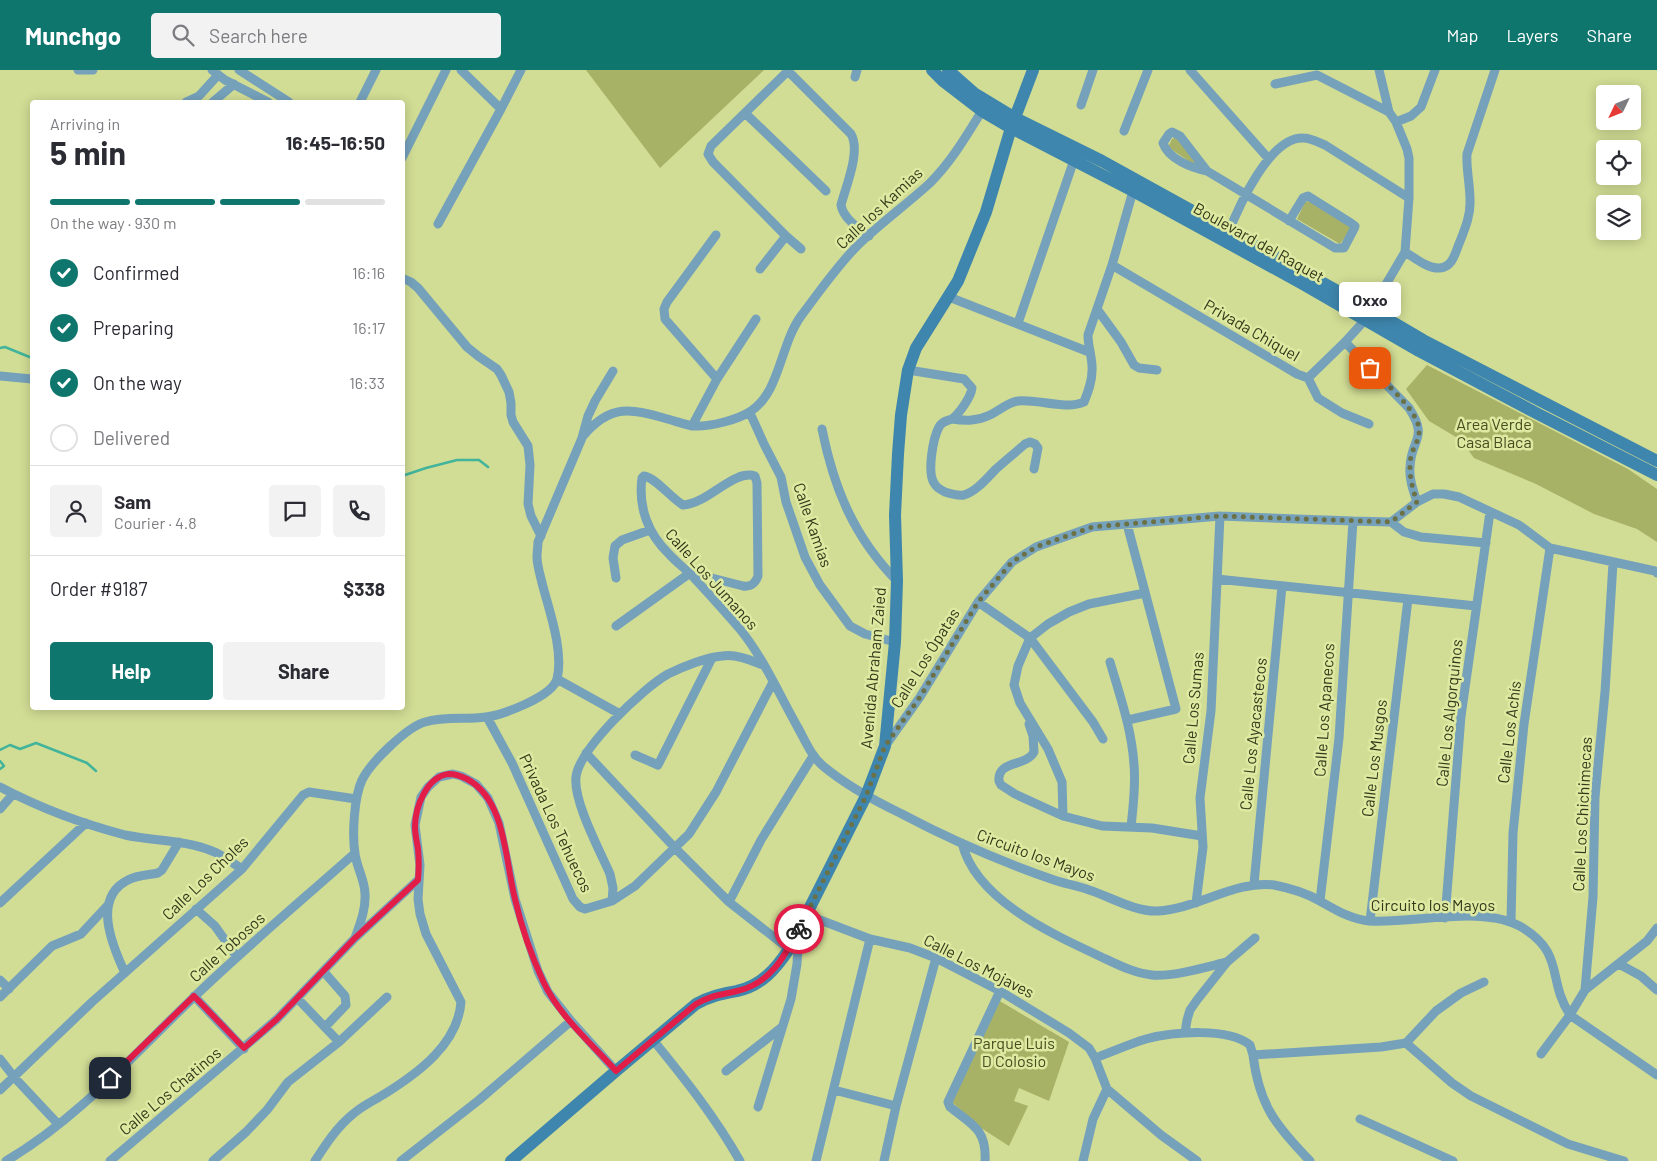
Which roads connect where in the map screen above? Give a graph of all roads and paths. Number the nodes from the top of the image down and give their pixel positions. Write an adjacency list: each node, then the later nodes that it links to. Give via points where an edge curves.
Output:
1 (78, 70): 2 (street)
2 (93, 70)
3 (239, 70): 25 (street)
4 (376, 70): 26 (street)
5 (446, 70): 35 (street)
6 (461, 70): 29 (street)
7 (521, 70): 29 (street)
8 (932, 70): 28 (street, Boulevard del Raquet, via 943,81)
9 (948, 70): 28 (street, Boulevard del Raquet)
10 (1033, 70): 33 (street, Avenida Abraham Zaied)
11 (1093, 70): 27 (street)
12 (1148, 70): 34 (street)
13 (1190, 70): 36 (street)
14 (1379, 70): 30 (street)
15 (1435, 70): 32 (street, via 1421,107 1411,116)
16 (1495, 70): 50 (street, via 1467,154 1469,213 1453,258 1441,268 1431,267)
17 (789, 71): 31 (street); 47 (street, via 854,140 854,153 841,205 845,216)
18 (215, 72): 20 (street); 22 (street, via 199,96)
19 (1316, 72): 21 (street); 30 (street)
20 (234, 84): 23 (street); 24 (street)
21 (1275, 84)
22 (190, 100)
23 (215, 100)
24 (264, 100)
25 (285, 100)
26 (361, 100)
27 (1081, 105)
28 (984, 106): 33 (street, Boulevard del Raquet); 47 (street, Calle los Kamias, via 953,157 931,182)
29 (501, 109): 44 (street)
30 (1389, 112): 32 (street)
31 (745, 113): 39 (street); 46 (street, via 711,146 708,154)
32 (1396, 122): 42 (street, via 1409,158)
33 (1013, 123): 37 (street, Boulevard del Raquet); 48 (street, Boulevard del Raquet, via 1102,160); 54 (street, Avenida Abraham Zaied, via 986,212)
34 (1124, 131)
35 (405, 152)
36 (1268, 158): 41 (street); 42 (street, via 1293,139 1311,138)
37 (1074, 160): 40 (street, Boulevard del Raquet); 58 (street)
38 (1207, 171): 38 (street, via 1180,136 1172,132 1169,134 1163,144 1168,152); 41 (street)
39 (826, 191)
40 (1133, 192): 48 (street, Boulevard del Raquet); 51 (street)
41 (1246, 195): 43 (street); 48 (street)
42 (1409, 198): 50 (street)
43 (1288, 221): 43 (street, via 1338,249 1344,248 1355,226 1308,196 1303,198)
44 (438, 224)
45 (716, 235): 68 (street, via 667,302 663,314)
46 (786, 236): 49 (street); 52 (street)
47 (868, 236): 69 (street, Calle los Kamias, via 838,268 800,318 785,346 771,389)
48 (1227, 236): 56 (street, Boulevard del Raquet, via 1301,282)
49 (801, 250)
50 (1405, 252): 56 (street)
51 (1112, 264): 55 (street); 66 (street, Privada Chiquel)
52 (760, 269)
53 (405, 279): 85 (street, via 418,288 467,347 502,375 509,392 513,422 528,446 528,504)
54 (949, 297): 58 (street); 62 (street, Avenida Abraham Zaied, via 916,348)
55 (1097, 309): 61 (street, via 1088,335); 63 (street, via 1134,365)
56 (1368, 315): 59 (street); 60 (street, Boulevard del Raquet)
57 (756, 319): 68 (street)
58 (1018, 323): 61 (street)
59 (1345, 342): 66 (street); 78 (street, via 1417,420 1419,431 1410,467)
60 (1421, 345): 75 (street, Boulevard del Raquet); 77 (street, Boulevard del Raquet, via 1538,414)
61 (1089, 352): 70 (street, via 1092,372 1084,402 1071,405 1012,402 976,420)
62 (908, 370): 70 (street, via 960,378 969,383 972,394); 93 (street, Avenida Abraham Zaied, via 900,415 897,471)
63 (1157, 370)
64 (613, 371): 74 (street, via 594,401)
65 (0, 376): 67 (street)
66 (1308, 378): 71 (street, Privada Chiquel, via 1318,398 1342,413)
67 (30, 379)
68 (717, 379): 72 (street)
69 (750, 413): 72 (street, Calle los Kamias, via 711,425); 102 (street, Calle Kamias, via 781,477 805,557 820,586 850,626 865,634)
70 (952, 419): 76 (street, via 939,426 932,454 932,474 940,490 963,495 974,490 1030,442 1038,448)
71 (1370, 424)
72 (692, 426): 74 (street, Calle los Kamias, via 633,410 620,411 602,418)
73 (822, 429): 93 (street, via 841,498 866,545)
74 (582, 438): 85 (street)
75 (1657, 461)
76 (1034, 469)
77 (1657, 474)
78 (1417, 502): 79 (street, via 1433,494 1444,494 1459,497); 82 (street)
79 (1490, 512): 86 (street, Calle Los Algorquinos); 87 (street, via 1519,525)
80 (1220, 516): 81 (street, Calle Los Ópatas); 83 (street, Calle Los Ópatas); 92 (street, Calle Los Sumas)
81 (1353, 520): 82 (street, Calle Los Ópatas); 96 (street, Calle Los Apanecos)
82 (1391, 522): 86 (street, Calle Los Ópatas, via 1404,532 1421,538)
83 (1127, 524): 95 (street); 98 (street, Calle Los Ópatas, via 1092,527 1036,547 1012,562)
84 (650, 530): 90 (street, Calle Los Jumanos, via 659,544); 90 (street, via 642,508 642,477 649,477 684,505 697,503 737,478 756,477 756,581 743,586); 91 (street, Calle Los Jumanos, via 622,540 615,546)
85 (541, 536): 106 (street, via 537,557 553,623 558,656)
86 (1486, 543): 99 (street, Calle Los Algorquinos)
87 (1550, 548): 88 (street); 143 (street, Calle Los Achís, via 1524,724 1513,833)
88 (1612, 562): 89 (street); 159 (street, Calle Los Chichimecas)
89 (1657, 573)
90 (691, 575): 100 (street); 105 (street, Calle Los Jumanos, via 741,632)
91 (616, 578)
92 (1218, 579): 94 (street); 125 (street, Calle Los Sumas, via 1211,711 1200,787)
93 (897, 581): 102 (street, Avenida Abraham Zaied)
94 (1282, 586): 96 (street); 132 (street, Calle Los Ayacastecos)
95 (1145, 592): 101 (street, via 1068,612); 111 (street, via 1176,709)
96 (1347, 592): 97 (street); 134 (street, Calle Los Apanecos, via 1339,738)
97 (1408, 599): 99 (street); 142 (street, Calle Los Musgos)
98 (978, 602): 101 (street); 113 (street, Calle Los Ópatas, via 920,697)
99 (1476, 606): 141 (street, Calle Los Algorquinos, via 1462,716)
100 (616, 626)
101 (1030, 638): 108 (street, via 1014,685); 112 (street)
102 (895, 642): 113 (street, Avenida Abraham Zaied)
103 (712, 658): 105 (street, via 735,656); 109 (street, via 668,674); 115 (street, via 658,765)
104 (1110, 662): 111 (street)
105 (763, 665): 107 (street, Calle Los Jumanos)
106 (557, 679): 109 (street); 110 (street, Calle Los Chatinos, via 546,692 528,703)
107 (773, 682): 116 (street, Calle Los Jumanos); 128 (street, Privada Los Tehuecos, via 716,792 689,834)
108 (1025, 712): 122 (street, via 1048,749 1062,782); 122 (street, via 1033,736 1034,752 1030,758 1003,768 999,781 1015,794)
109 (620, 714): 114 (street)
110 (487, 717): 120 (street, Calle Los Chatinos, via 437,719 424,722 404,734 368,770); 133 (street, Privada Los Tehuecos, via 512,762 572,899 585,909)
111 (1128, 720): 124 (street, via 1135,766)
112 (1103, 739)
113 (885, 746): 119 (street, Avenida Abraham Zaied)
114 (586, 753): 128 (street); 133 (street, via 576,775 576,793 610,874)
115 (635, 755)
116 (813, 756): 119 (street, Calle Los Jumanos); 135 (street, via 761,840)
117 (0, 787): 118 (street)
118 (14, 794): 121 (street); 123 (street)
119 (866, 796): 127 (street, Circuito los Mayos); 140 (street, Avenida Abraham Zaied)
120 (356, 799): 129 (street, Calle Los Chatinos); 130 (street, Calle Los Choles, via 304,794)
121 (0, 809)
122 (1063, 816): 124 (street, via 1102,826)
123 (86, 823): 126 (street, via 127,835); 136 (street)
124 (1131, 828): 125 (street, via 1164,829)
125 (1202, 836): 137 (street, Calle Los Sumas)
126 (179, 842): 130 (street, via 212,851); 138 (street, via 162,870 130,879 113,892)
127 (962, 843): 137 (street, Circuito los Mayos, via 1055,880 1140,908 1160,911); 152 (street, via 971,868 1011,908 1038,927 1123,967 1166,975)
128 (675, 848): 133 (street, Privada Los Tehuecos, via 635,886); 135 (street)
129 (355, 853): 146 (street, Calle Los Chatinos, via 365,894); 150 (street, Calle Tobosos)
130 (242, 869): 139 (street, Calle Los Choles)
131 (418, 880): 146 (street, Calle Los Chatinos); 167 (street, via 420,865 415,825 423,793 433,781 446,774 461,776 476,784 488,798 499,823 515,899 538,971 548,992); 193 (street, via 420,914 426,934 461,1002 456,1025 430,1060 340,1125)
132 (1254, 884): 134 (street, Circuito los Mayos, via 1288,888); 137 (street, Circuito los Mayos)
133 (612, 900)
134 (1320, 901): 142 (street, Circuito los Mayos, via 1353,918)
135 (729, 902): 149 (street)
136 (0, 903)
137 (1196, 903)
138 (108, 905): 155 (street, via 111,937); 158 (street, via 89,927 52,946)
139 (196, 909): 150 (street, via 215,926); 155 (street, Calle Los Choles)
140 (807, 915): 145 (street, Avenida Abraham Zaied); 148 (street, Calle Los Mojaves)
141 (1445, 918): 142 (street, Circuito los Mayos); 143 (street, Circuito los Mayos)
142 (1370, 921)
143 (1511, 921): 166 (street, Circuito los Mayos, via 1538,938 1546,948)
144 (1657, 928): 153 (street)
145 (799, 930): 149 (street, Avenida Abraham Zaied); 169 (street, via 798,964)
146 (355, 938): 154 (street, Calle Los Chatinos)
147 (1255, 938): 152 (street)
148 (870, 939): 151 (street, Calle Los Mojaves); 185 (street)
149 (789, 949): 171 (street, Avenida Abraham Zaied, via 767,977 748,988 706,998)
150 (237, 957): 163 (street, Calle Tobosos)
151 (936, 958): 161 (street, Calle Los Mojaves); 186 (street)
152 (1227, 962): 170 (street, via 1190,1010)
153 (1619, 964): 159 (street); 160 (street, via 1641,976)
154 (324, 972): 165 (street, Calle Los Chatinos); 168 (street, via 347,1000)
155 (125, 973): 182 (street, Calle Los Choles)
156 (0, 980): 158 (street)
157 (1484, 982): 173 (street, via 1436,1011)
158 (8, 989): 162 (street)
159 (1585, 990): 166 (street, Calle Los Chichimecas)
160 (1657, 990)
161 (1000, 991): 177 (street, Calle Los Mojaves, via 1069,1033 1089,1048); 199 (street, via 948,1104 978,1129 985,1144)
162 (0, 996)
163 (194, 996): 174 (street); 189 (street, Calle Tobosos)
164 (387, 997): 172 (street)
165 (298, 999): 168 (street); 174 (street, Calle Los Chatinos)
166 (1570, 1015): 175 (street, Calle Los Chichimecas); 181 (street)
167 (571, 1021): 179 (street); 194 (street)
168 (325, 1027): 172 (street)
169 (782, 1027): 180 (street); 187 (street)
170 (1185, 1033): 176 (street, via 1224,1034 1239,1038 1250,1045); 177 (street, via 1146,1039)
171 (654, 1040): 179 (street, Avenida Abraham Zaied); 196 (street, via 692,1087)
172 (338, 1042): 192 (street, via 288,1082 267,1110)
173 (1406, 1043): 176 (street); 204 (street, via 1471,1096 1568,1144)
174 (244, 1048): 191 (street, Calle Los Chatinos)
175 (1541, 1054)
176 (1253, 1055): 202 (street, via 1256,1077 1268,1110 1289,1140)
177 (1095, 1058): 183 (street)
178 (0, 1059): 182 (street)
179 (616, 1071): 195 (street, Avenida Abraham Zaied)
180 (726, 1071)
181 (1657, 1075)
182 (14, 1077): 184 (street, Calle Los Choles); 189 (street)
183 (1107, 1089): 200 (street, via 1093,1119); 201 (street)
184 (0, 1090)
185 (834, 1090): 186 (street); 197 (street)
186 (896, 1106): 198 (street)
187 (758, 1107)
188 (1360, 1119): 203 (street)
189 (58, 1124): 190 (street, Calle Tobosos)
190 (6, 1161)
191 (110, 1161)
192 (213, 1161)
193 (315, 1161)
194 (401, 1161)
195 (511, 1161)
196 (740, 1161)
197 (816, 1161)
198 (884, 1161)
199 (985, 1161)
200 (1083, 1161)
201 (1197, 1161)
202 (1310, 1161)
203 (1453, 1161)
204 (1624, 1161)

